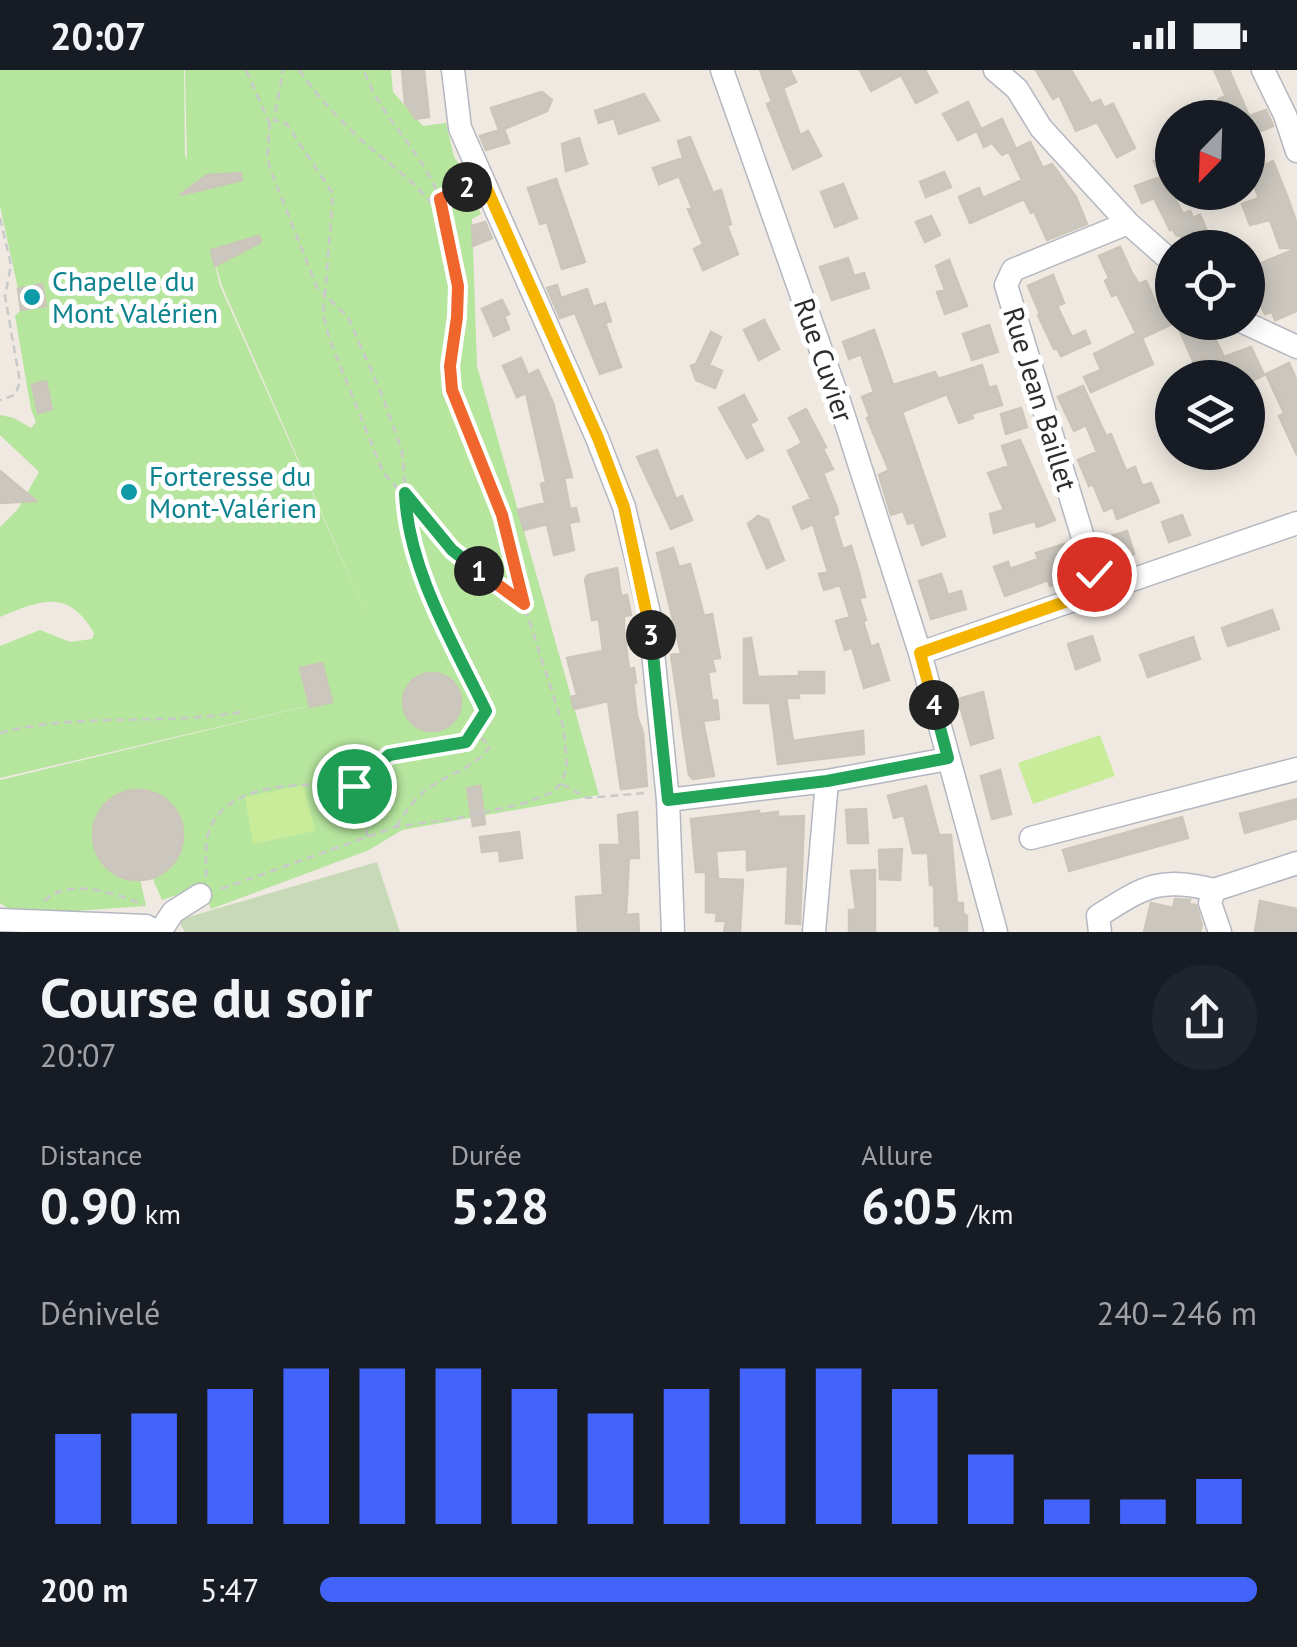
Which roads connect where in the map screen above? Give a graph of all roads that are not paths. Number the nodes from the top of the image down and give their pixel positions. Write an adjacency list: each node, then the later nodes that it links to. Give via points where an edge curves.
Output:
1 (453, 70): 16 (street, via 460,128 624,507 649,613)
2 (722, 70): 12 (street, Rue Cuvier)
3 (996, 70): 6 (street)
4 (1263, 70): 5 (street)
5 (1297, 151)
6 (1128, 223): 7 (street); 11 (street, Rue Jean Baillet, via 1012,270 1006,285)
7 (1155, 247)
8 (1265, 332): 9 (street)
9 (1297, 347)
10 (1297, 523): 11 (street)
11 (1099, 590): 12 (street)
12 (920, 653): 13 (street, Rue Cuvier)
13 (948, 758): 15 (street); 26 (street, Rue Cuvier)
14 (1297, 769): 17 (street)
15 (827, 781): 16 (street); 25 (street)
16 (660, 796): 24 (street)
17 (1031, 838)
18 (1297, 863): 19 (street)
19 (1214, 890): 27 (street, via 1159,883 1098,916); 28 (street, via 1210,903)
20 (202, 895): 23 (street)
21 (0, 898): 22 (street)
22 (21, 921): 23 (street)
23 (153, 924)
24 (673, 932)
25 (814, 932)
26 (996, 932)
27 (1100, 932)
28 (1220, 932)

